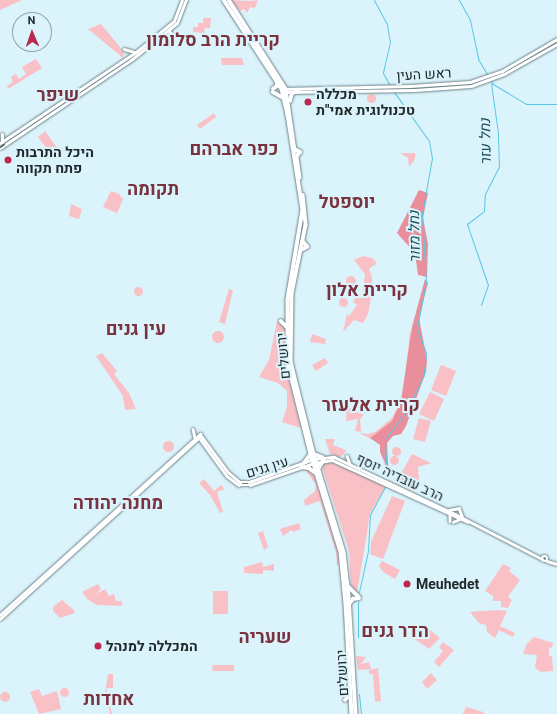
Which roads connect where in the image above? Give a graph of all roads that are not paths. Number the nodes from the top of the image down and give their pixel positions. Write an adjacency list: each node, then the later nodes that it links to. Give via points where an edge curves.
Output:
1 (182, 0): 9 (main road, via 170,24)
2 (186, 0): 5 (main road, via 180,17)
3 (224, 0): 11 (highway)
4 (229, 0): 14 (highway)
5 (167, 32): 6 (main road, via 171,31); 20 (main road, via 132,60)
6 (173, 35)
7 (557, 39): 12 (main road, ראש העין)
8 (557, 44): 12 (main road, ראש העין)
9 (136, 52): 10 (main road); 10 (main road, via 124,49)
10 (124, 60): 19 (main road)
11 (276, 79): 14 (highway); 16 (highway, via 278,85 273,90)
12 (488, 79): 13 (main road, ראש העין)
13 (387, 88): 14 (main road, ראש העין); 15 (main road, ראש העין)
14 (284, 90): 15 (main road, ראש העין); 16 (highway, ירושלים); 17 (highway, ירושלים)
15 (298, 91): 17 (highway, via 291,95)
16 (284, 99): 21 (highway, ירושלים, via 303,210)
17 (290, 106): 26 (highway, ירושלים, via 294,148 306,209 303,240 292,294 291,362)
18 (2, 134): 19 (main road)
19 (1, 142)
20 (0, 148)
21 (288, 316): 22 (highway, ירושלים); 22 (highway, via 282,321)
22 (288, 330): 26 (highway, ירושלים, via 291,378)
23 (193, 429): 25 (main road)
24 (199, 435): 25 (main road); 30 (main road, עין גנים, via 228,472 240,482 249,482); 34 (main road, עין גנים, via 227,476 239,485 250,485); 37 (main road)
25 (194, 440): 37 (main road)
26 (312, 454): 28 (highway); 29 (highway, ירושלים); 30 (highway)
27 (347, 456): 31 (main road)
28 (322, 459): 29 (main road, הרב עובדיה יוסף); 31 (main road, הרב עובדיה יוסף, via 334,457); 33 (highway); 39 (main road, הרב עובדיה יוסף, via 338,462)
29 (315, 461): 30 (main road, עין גנים); 32 (main road, עין גנים); 33 (highway, ירושלים); 35 (highway, ירושלים)
30 (304, 463)
31 (350, 464): 38 (main road, הרב עובדיה יוסף)
32 (301, 467): 34 (main road, עין גנים); 35 (highway, via 311,469)
33 (319, 471): 42 (highway, ירושלים, via 344,552)
34 (286, 472): 36 (main road)
35 (318, 475): 48 (highway, ירושלים, via 341,552)
36 (286, 477)
37 (143, 486): 43 (main road); 46 (main road)
38 (446, 510): 40 (main road, הרב עובדיה יוסף); 40 (main road, via 459,508)
39 (448, 513): 40 (main road, הרב עובדיה יוסף); 40 (main road, via 452,522)
40 (462, 519): 41 (main road, הרב עובדיה יוסף)
41 (557, 564)
42 (348, 585): 45 (highway, ירושלים); 45 (highway, via 358,597)
43 (23, 599): 44 (main road); 47 (main road)
44 (27, 599)
45 (350, 604): 50 (highway, ירושלים)
46 (0, 615)
47 (0, 618)
48 (350, 684): 49 (highway, ירושלים); 49 (highway, via 350,698 345,701 350,705)
49 (352, 714)
50 (356, 714)

